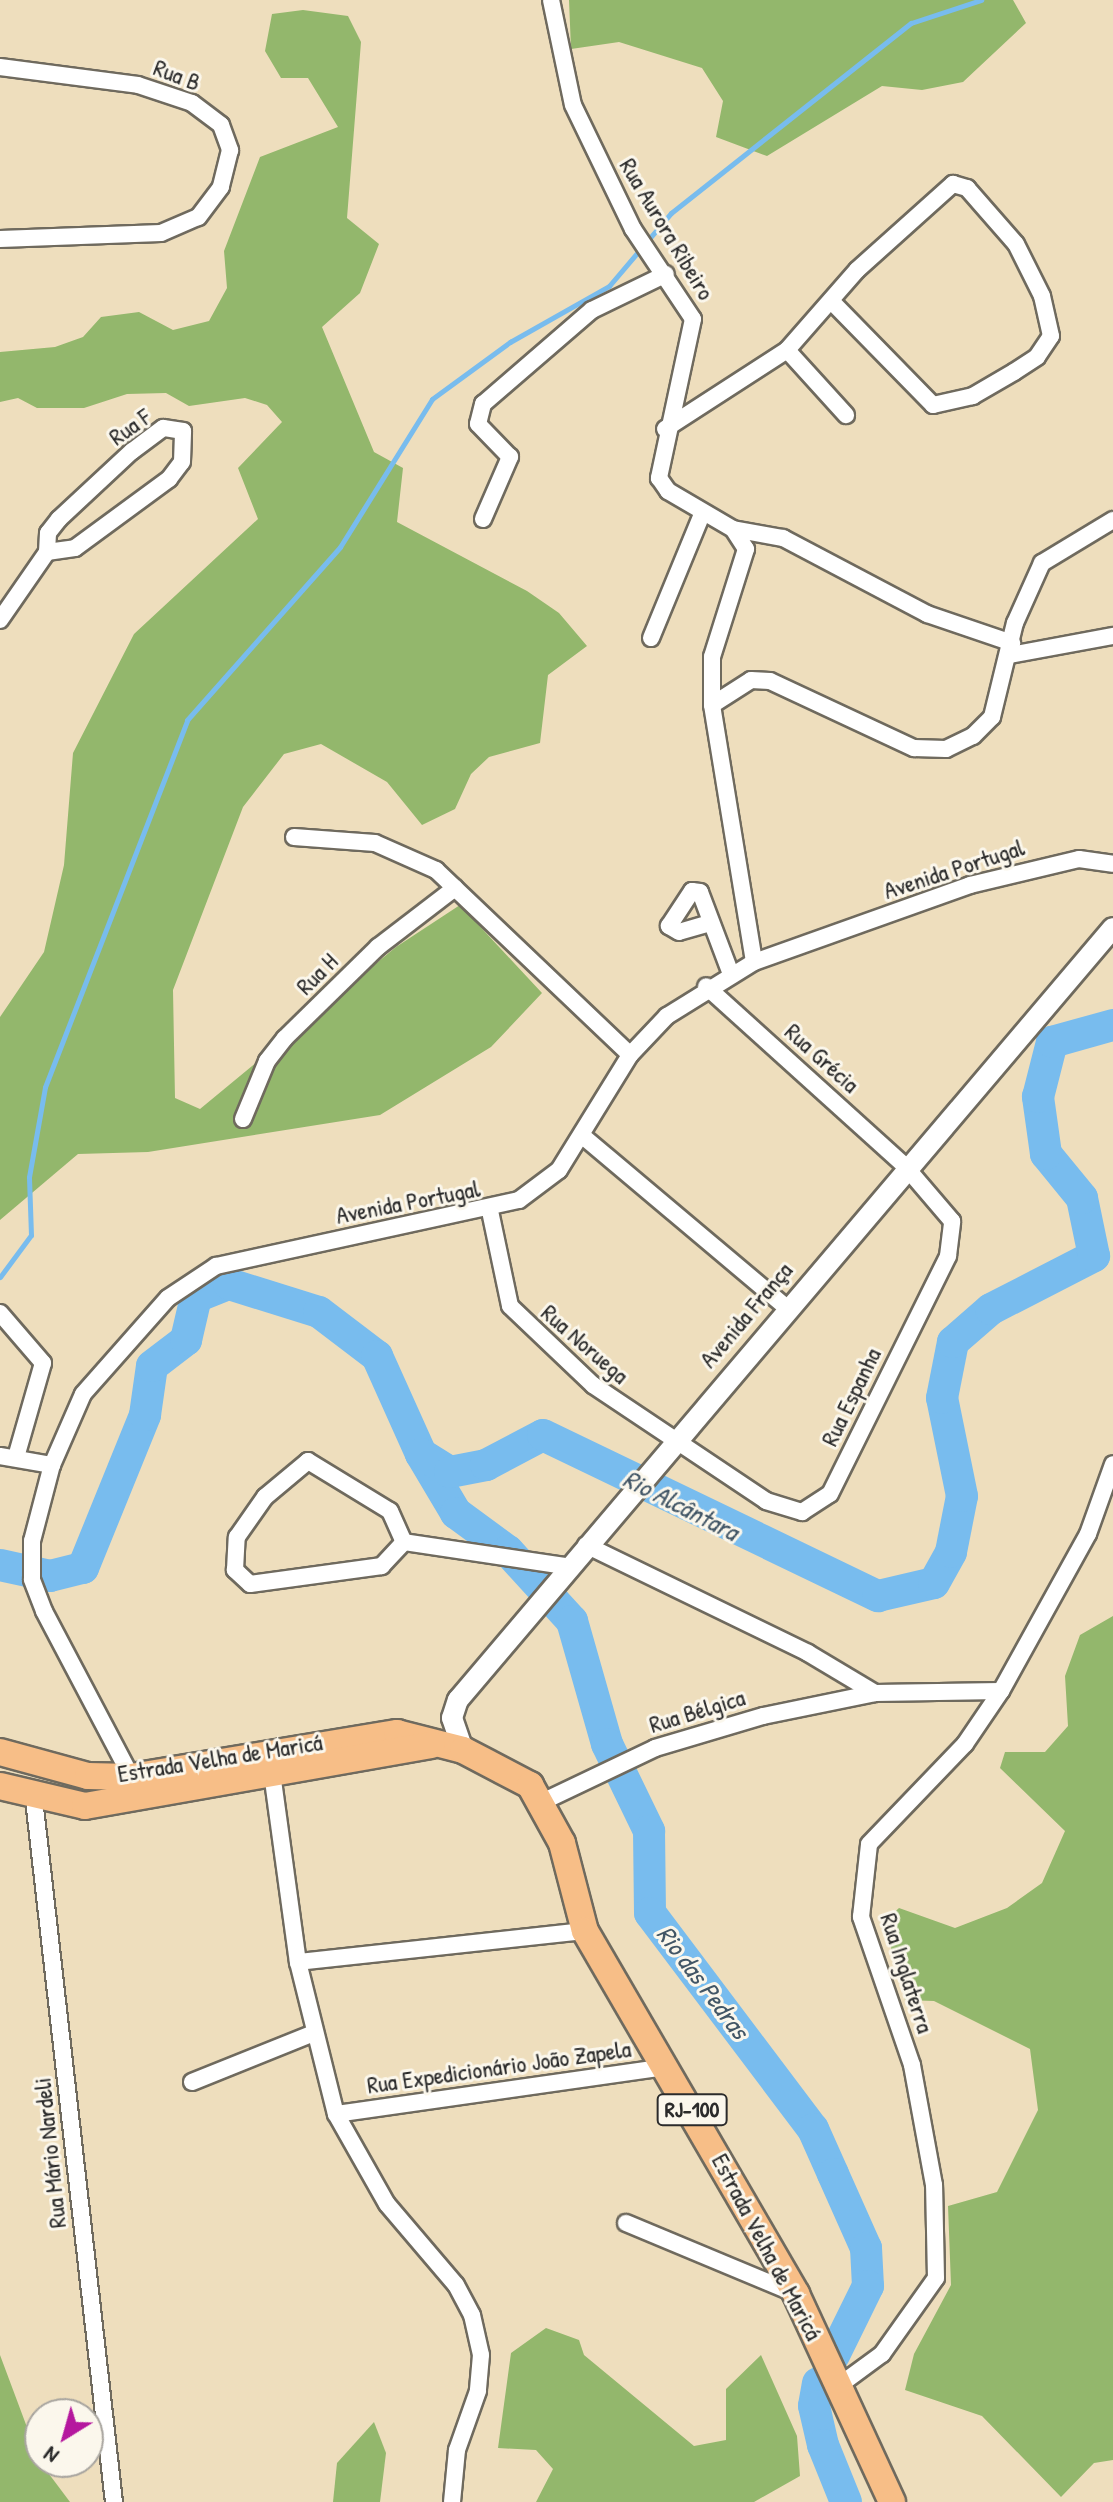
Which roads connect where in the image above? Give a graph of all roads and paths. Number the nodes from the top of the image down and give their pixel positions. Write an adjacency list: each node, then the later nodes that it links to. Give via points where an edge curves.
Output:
1 (551, 0): 4 (street, Rua Aurora Ribeiro, via 573,105 633,229)
2 (0, 67): 3 (street, Rua B, via 138,85 192,103 221,125 230,150 221,187 198,217 161,233)
3 (0, 239)
4 (666, 274): 8 (street, Rua Aurora Ribeiro, via 693,319); 10 (street, via 592,310 483,404 478,424 510,457)
5 (831, 301): 5 (street, via 914,214 959,184 1016,244 1042,296 1051,336 1037,357 973,396 933,405); 6 (street)
6 (787, 350): 7 (street); 8 (street)
7 (846, 415)
8 (665, 429): 9 (street, Rua Aurora Ribeiro, via 659,478)
9 (703, 512): 12 (street, Rua Aurora Ribeiro); 16 (street)
10 (483, 519)
11 (1113, 520): 17 (street, via 1042,563)
12 (733, 529): 17 (street, Rua Aurora Ribeiro, via 783,538 927,614); 18 (street, via 746,549 712,657)
13 (47, 552): 13 (street, Rua F, via 75,548 169,479 185,453 183,431 163,428 132,451 59,519 48,533); 14 (street, Rua F)
14 (0, 620)
15 (1113, 636): 17 (street)
16 (651, 638)
17 (1011, 649): 18 (street, via 992,717 946,749 914,748 865,731 770,681 751,680)
18 (712, 705): 24 (street)
19 (294, 837): 21 (street, via 375,843 413,857)
20 (1113, 864): 24 (street, Avenida Portugal, via 1079,859 970,885)
21 (455, 888): 27 (street); 28 (street, Rua H, via 387,939 285,1038 267,1061)
22 (710, 923): 25 (street)
23 (1113, 928): 30 (street, Avenida França)
24 (754, 962): 25 (street, Avenida Portugal)
25 (731, 974): 26 (street, Avenida Portugal)
26 (706, 986): 27 (street, Avenida Portugal); 30 (street, Rua Grécia)
27 (630, 1055): 29 (street, Avenida Portugal)
28 (243, 1119)
29 (585, 1138): 31 (street, Avenida Portugal, via 559,1170); 32 (street)
30 (905, 1166): 32 (street, Avenida França); 34 (street, Rua Espanha, via 944,1206 952,1241 830,1494 802,1512 766,1501)
31 (490, 1211): 34 (street, Rua Noruega, via 510,1306 535,1337); 37 (street, Avenida Portugal, via 216,1266 168,1298 113,1354 83,1394)
32 (787, 1308): 34 (street, Avenida França)
33 (0, 1313): 35 (street, via 43,1363)
34 (672, 1444): 39 (street, Avenida França)
35 (8, 1456): 37 (street)
36 (1113, 1464): 41 (street, Rua Inglaterra, via 1088,1534)
37 (52, 1465): 47 (street, Avenida Portugal, via 32,1541 32,1579)
38 (404, 1542): 38 (street, via 382,1566 250,1584 235,1570 244,1524 308,1461 390,1511); 40 (street)
39 (586, 1545): 40 (street, Avenida França); 42 (street, via 808,1653)
40 (565, 1566): 43 (street, Avenida França, via 458,1700)
41 (1001, 1691): 42 (street, Rua Bélgica); 58 (street, Rua Inglaterra, via 965,1744 869,1844 860,1873 861,1917 912,2065 939,2231 936,2278 914,2317 882,2354)
42 (875, 1693): 49 (street, Rua Bélgica, via 655,1748)
43 (452, 1747): 45 (main road, Estrada Velha de Maricá / RJ-100); 47 (main road, Estrada Velha de Maricá / RJ-100, via 397,1733 362,1735); 49 (main road, Estrada Velha de Maricá / RJ-100, via 508,1769)
44 (0, 1752): 47 (main road, Estrada Velha de Maricá / RJ-100)
45 (272, 1773): 47 (main road, Estrada Velha de Maricá / RJ-100); 51 (street)
46 (0, 1786): 48 (main road, Estrada Velha de Maricá / RJ-100)
47 (137, 1788): 48 (main road, Estrada Velha de Maricá / RJ-100, via 85,1806)
48 (34, 1799): 59 (street, Rua Mário Nardeli)
49 (542, 1802): 50 (main road, Estrada Velha de Maricá / RJ-100)
50 (585, 1931): 51 (street); 53 (main road, Estrada Velha de Maricá / RJ-100)
51 (298, 1962): 52 (street)
52 (314, 2033): 54 (street); 55 (street)
53 (668, 2067): 55 (street, Rua Expedicionário João Zapela); 57 (main road, Estrada Velha de Maricá / RJ-100)
54 (192, 2082)
55 (336, 2114): 60 (street, via 387,2204 449,2276 472,2315 481,2355 478,2391 457,2450)
56 (626, 2223): 57 (street)
57 (796, 2294): 58 (main road, Estrada Velha de Maricá / RJ-100)
58 (837, 2387): 61 (main road, Estrada Velha de Maricá / RJ-100)
59 (114, 2502)
60 (452, 2502)
61 (892, 2502)

